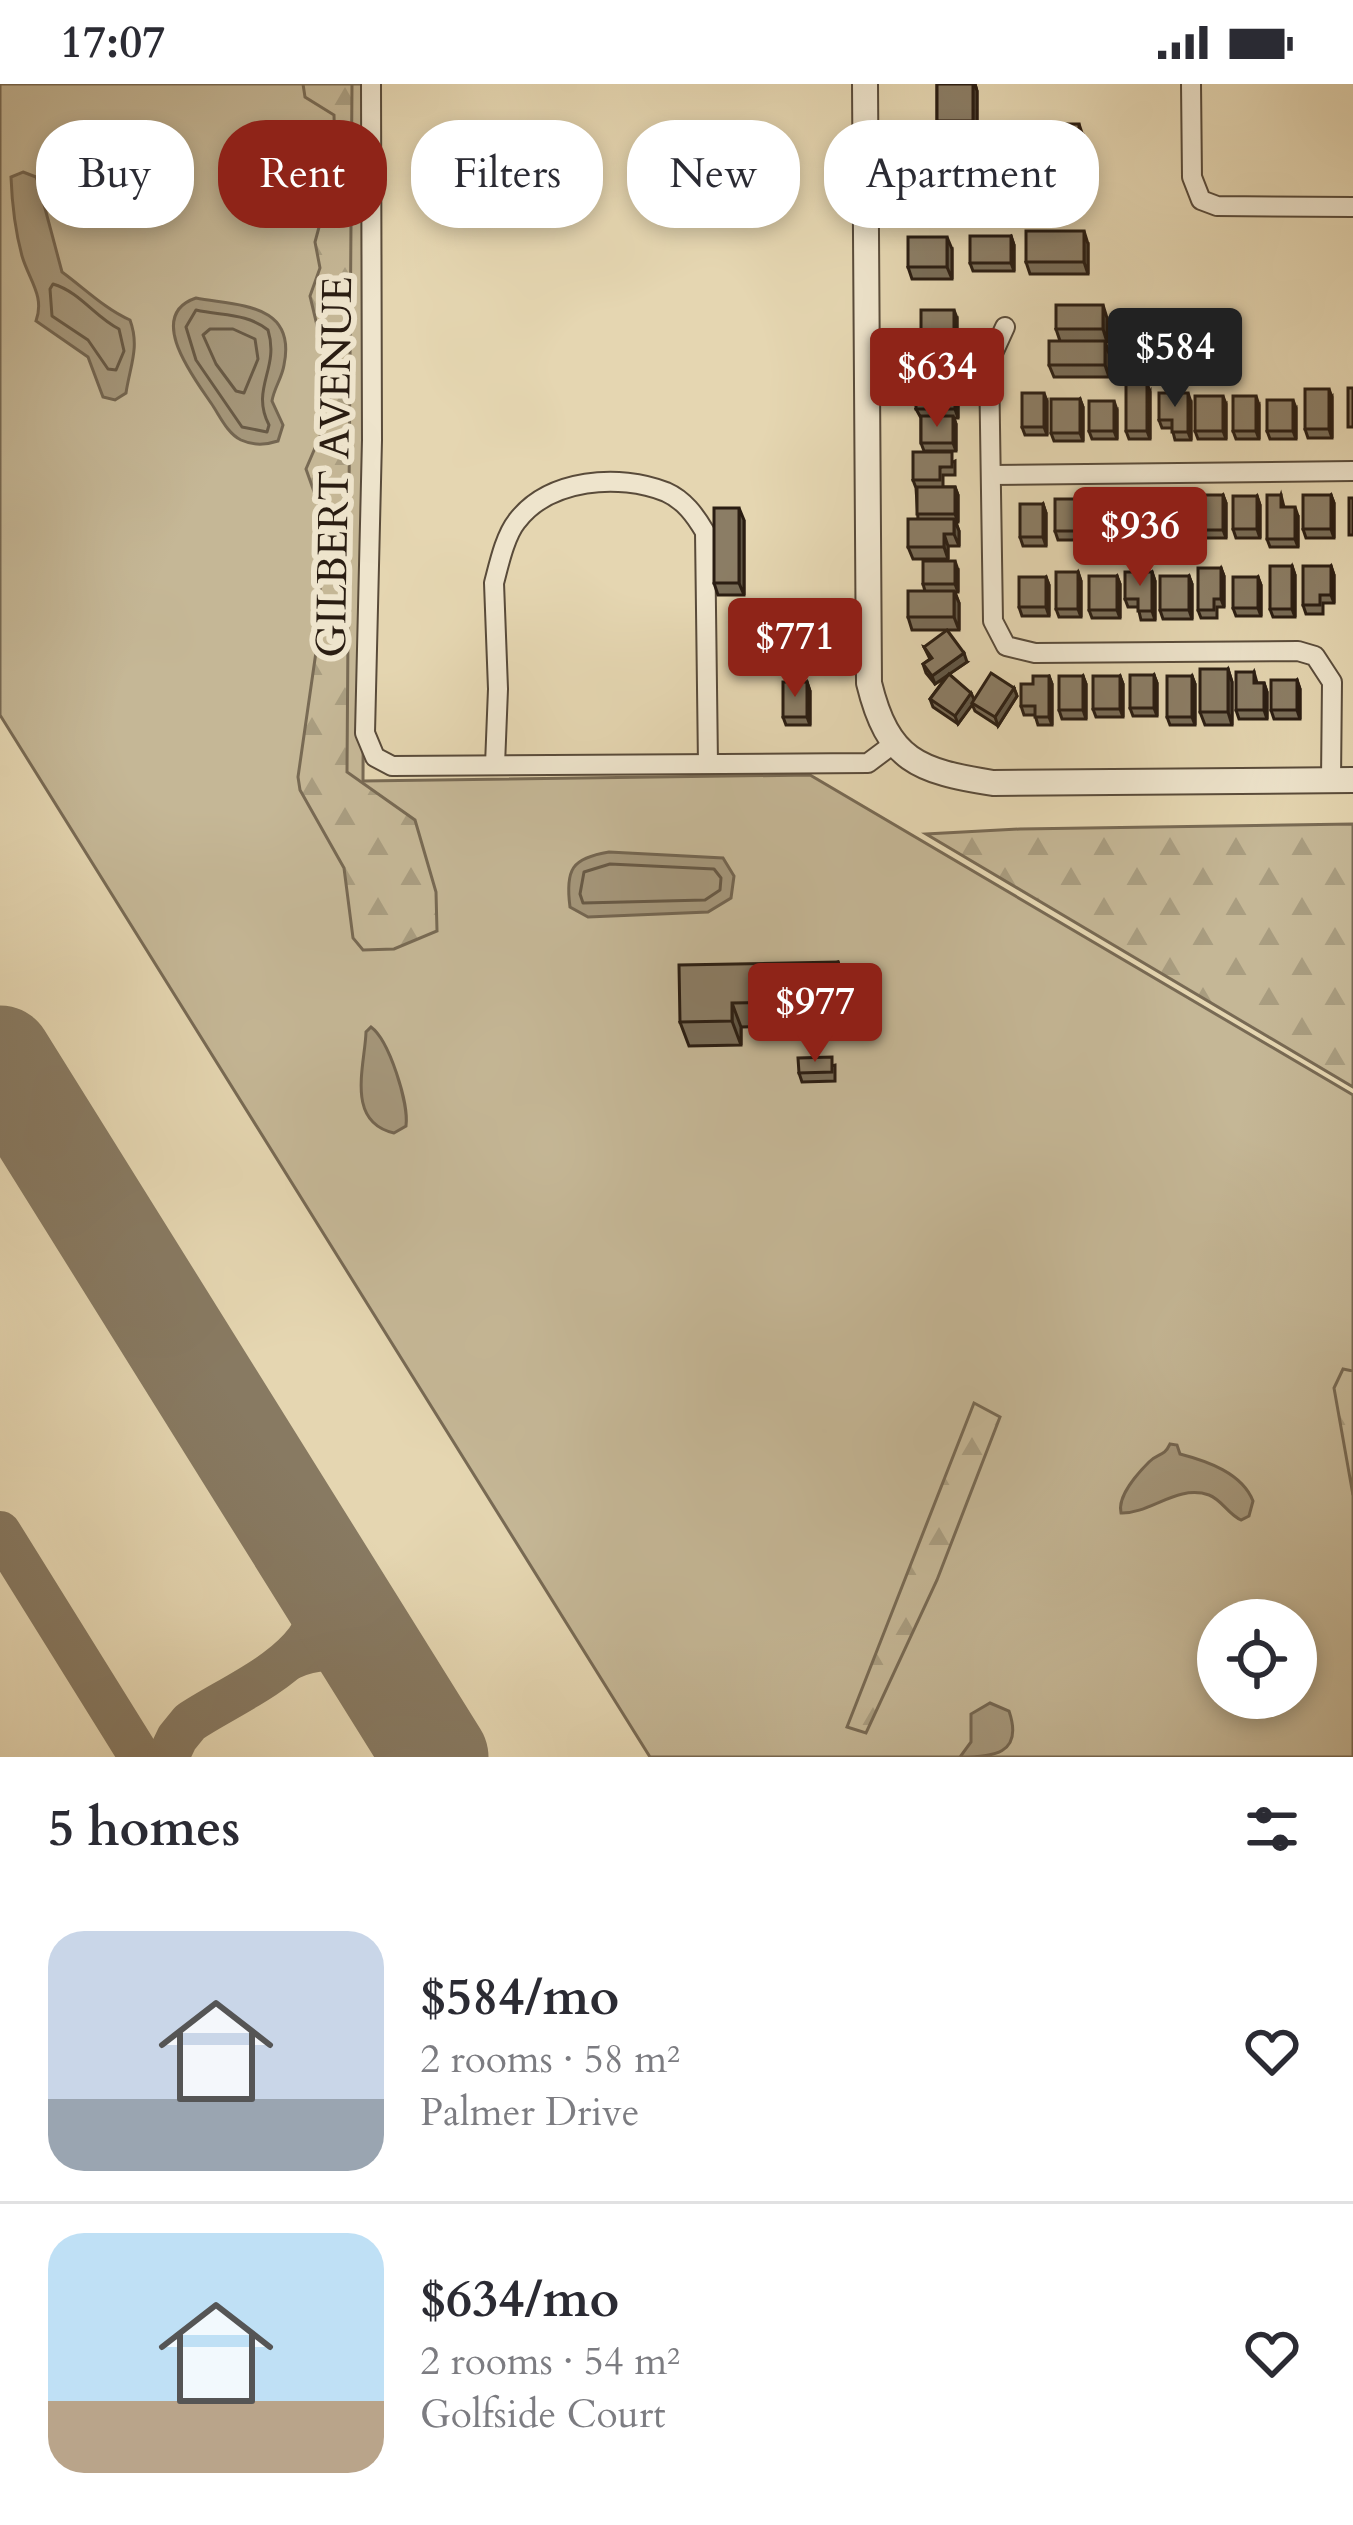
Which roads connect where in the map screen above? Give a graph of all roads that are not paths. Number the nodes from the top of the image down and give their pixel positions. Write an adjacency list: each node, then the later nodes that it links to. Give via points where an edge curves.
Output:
1 (371, 84): 10 (street, GILBERT AVENUE, via 365,733 375,757 392,766)
2 (865, 84): 8 (street, via 869,683)
3 (1191, 84): 4 (street, via 1192,177 1201,200)
4 (1353, 207)
5 (1005, 327): 7 (street, via 989,362)
6 (1353, 471): 7 (street)
7 (991, 476): 11 (street, via 993,621 1006,646 1035,653 1315,656 1332,682)
8 (892, 745): 9 (street, via 868,763); 11 (street, via 947,776 993,783)
9 (708, 764): 10 (street); 10 (street, via 705,532 669,493 578,484 539,501 515,523 498,567)
10 (495, 765)
11 (1342, 780)

